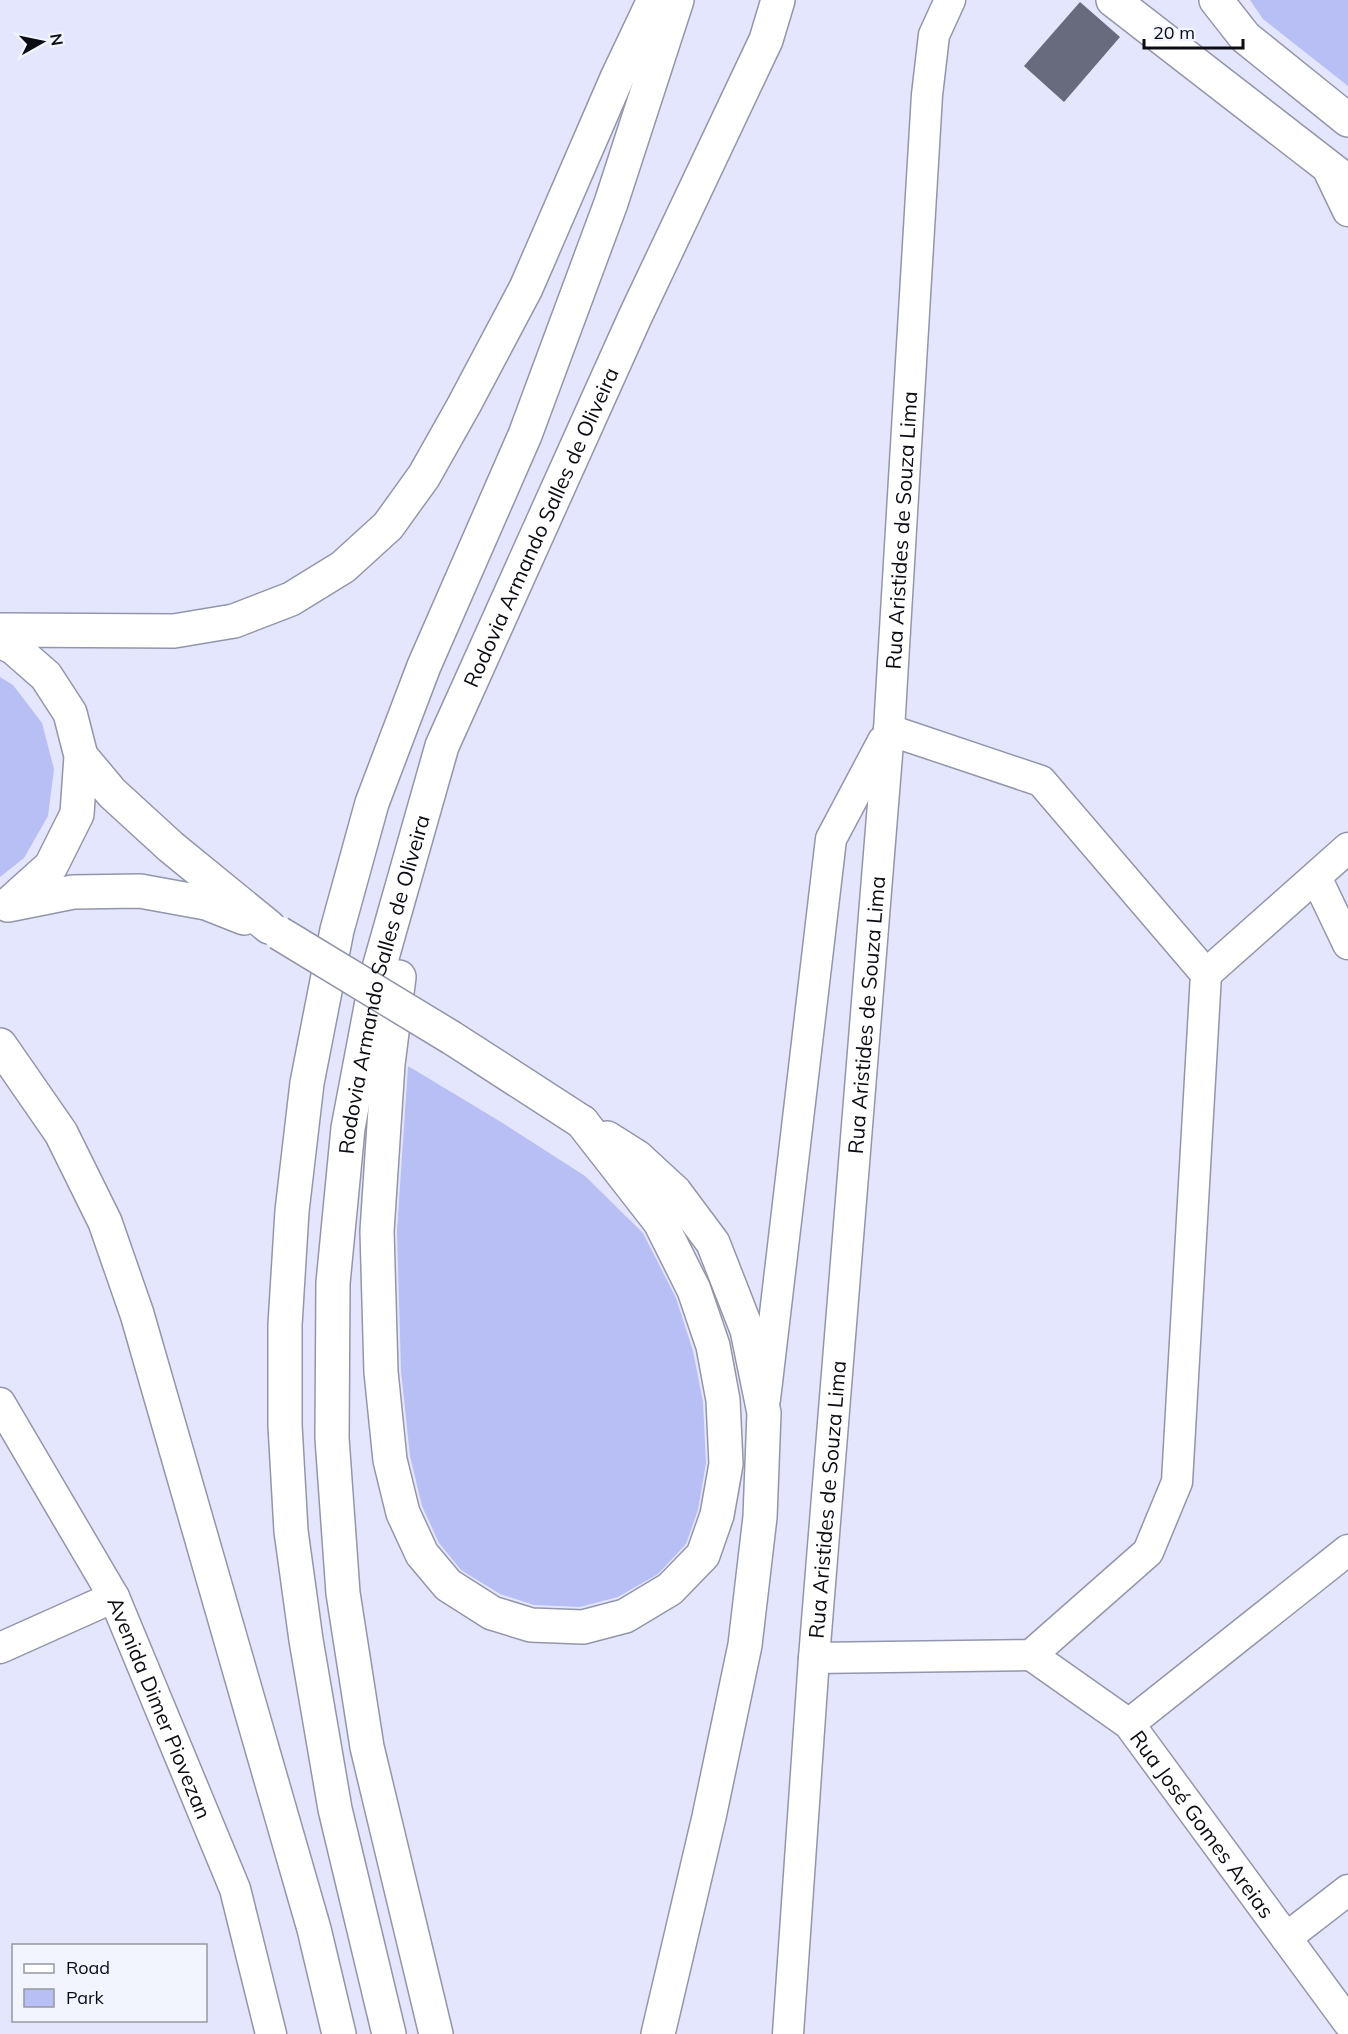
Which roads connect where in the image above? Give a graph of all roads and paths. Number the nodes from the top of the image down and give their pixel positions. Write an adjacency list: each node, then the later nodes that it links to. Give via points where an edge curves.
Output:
1 (654, 0): 11 (main road, via 526,288 430,466 388,525 334,573 291,599 234,621 174,631)
2 (677, 0): 37 (main road, via 611,203 525,435 424,666 372,803 337,930 307,1083 292,1211 285,1325 291,1531 334,1809)
3 (778, 0): 15 (main road, Rodovia Armando Salles de Oliveira, via 765,40 442,746)
4 (950, 0): 13 (street, Rua Aristides de Souza Lima, via 934,35 927,95)
5 (1113, 0): 7 (main road)
6 (1216, 0): 8 (main road, via 1245,37)
7 (1141, 12): 9 (main road)
8 (1348, 120)
9 (1337, 173): 10 (street)
10 (1348, 211)
11 (0, 630)
12 (0, 641): 14 (main road, via 46,676 70,713)
13 (889, 730): 21 (street, via 1041,781); 25 (street, via 831,839); 30 (street, Rua Aristides de Souza Lima)
14 (81, 756): 18 (main road, via 77,814 51,866); 19 (main road, via 112,793 171,847)
15 (418, 825): 23 (main road, via 388,1064 377,1231 381,1372 390,1460 403,1513 417,1544 448,1585 492,1612 531,1625 583,1627 615,1619 670,1589 703,1555 717,1515 726,1464 723,1400 713,1346 694,1290 660,1222); 38 (main road, Rodovia Armando Salles de Oliveira, via 377,975 348,1128 333,1283 332,1438 343,1593 367,1747)
16 (1348, 848): 17 (street)
17 (1316, 877): 20 (street); 21 (street)
18 (4, 906): 19 (main road, via 73,892 140,891 206,903)
19 (274, 930): 23 (main road, bridge)
20 (1348, 944)
21 (1206, 974): 29 (street, via 1177,1482 1148,1552)
22 (0, 1045): 36 (main road, via 60,1133 105,1222 137,1314 314,1929)
23 (582, 1122): 25 (main road, via 636,1157 675,1192 713,1243 747,1330)
24 (0, 1403): 27 (street, Avenida Dimer Piovezan)
25 (764, 1413): 39 (main road, via 760,1516 745,1645)
26 (1348, 1550): 31 (street)
27 (114, 1597): 28 (street); 35 (street, Avenida Dimer Piovezan, via 236,1889)
28 (0, 1648)
29 (1031, 1655): 30 (street); 31 (street, Rua José Gomes Areias)
30 (814, 1658): 40 (street, Rua Aristides de Souza Lima)
31 (1129, 1724): 33 (street, Rua José Gomes Areias)
32 (1348, 1890): 33 (street)
33 (1286, 1938): 34 (street, Rua José Gomes Areias)
34 (1348, 2022)
35 (270, 2034)
36 (339, 2034)
37 (389, 2034)
38 (436, 2034)
39 (658, 2034)
40 (788, 2034)

